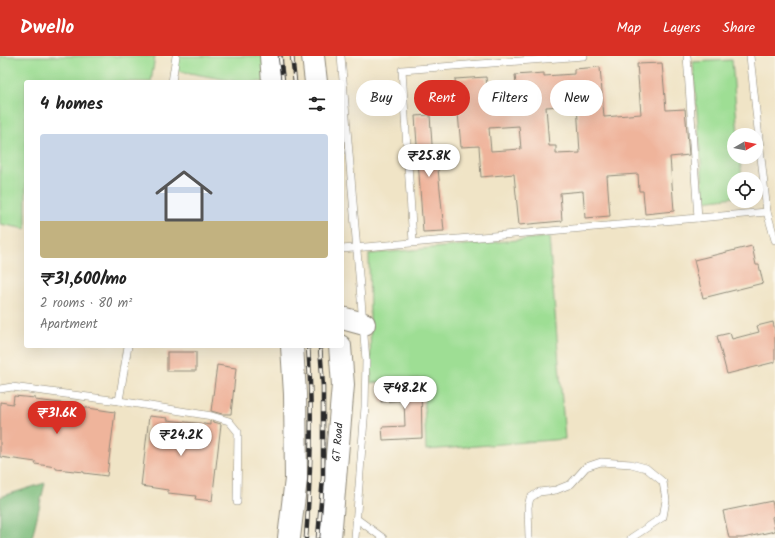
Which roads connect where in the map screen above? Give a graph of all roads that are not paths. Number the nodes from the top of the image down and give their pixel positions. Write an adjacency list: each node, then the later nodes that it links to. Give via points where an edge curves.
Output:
1 (176, 56): 8 (lane)
2 (271, 56): 9 (highway)
3 (313, 56): 10 (highway)
4 (340, 56): 11 (lane)
5 (584, 56): 16 (lane, via 402,70)
6 (687, 56): 14 (lane)
7 (750, 56): 13 (lane)
8 (172, 80)
9 (273, 80)
10 (316, 80)
11 (342, 80)
12 (344, 99): 17 (lane)
13 (767, 212): 14 (lane); 15 (lane)
14 (698, 218): 16 (lane)
15 (775, 240)
16 (413, 242): 17 (lane)
17 (358, 248): 18 (lane); 20 (lane)
18 (344, 249)
19 (344, 319): 20 (highway)
20 (364, 324): 27 (lane, via 365,399)
21 (128, 348): 25 (lane)
22 (292, 348): 28 (highway, via 296,479)
23 (340, 348): 29 (highway, GT Road, via 343,385)
24 (0, 389): 25 (lane, via 12,387)
25 (118, 401): 26 (lane, via 229,421 238,432)
26 (238, 502)
27 (357, 519): 30 (lane); 31 (lane)
28 (288, 538)
29 (330, 538)
30 (355, 538)
31 (383, 538)
32 (529, 538): 33 (lane, via 530,498 539,492 556,490 571,484 586,467 601,462 646,468 662,482 666,500 663,517)
33 (631, 538)

